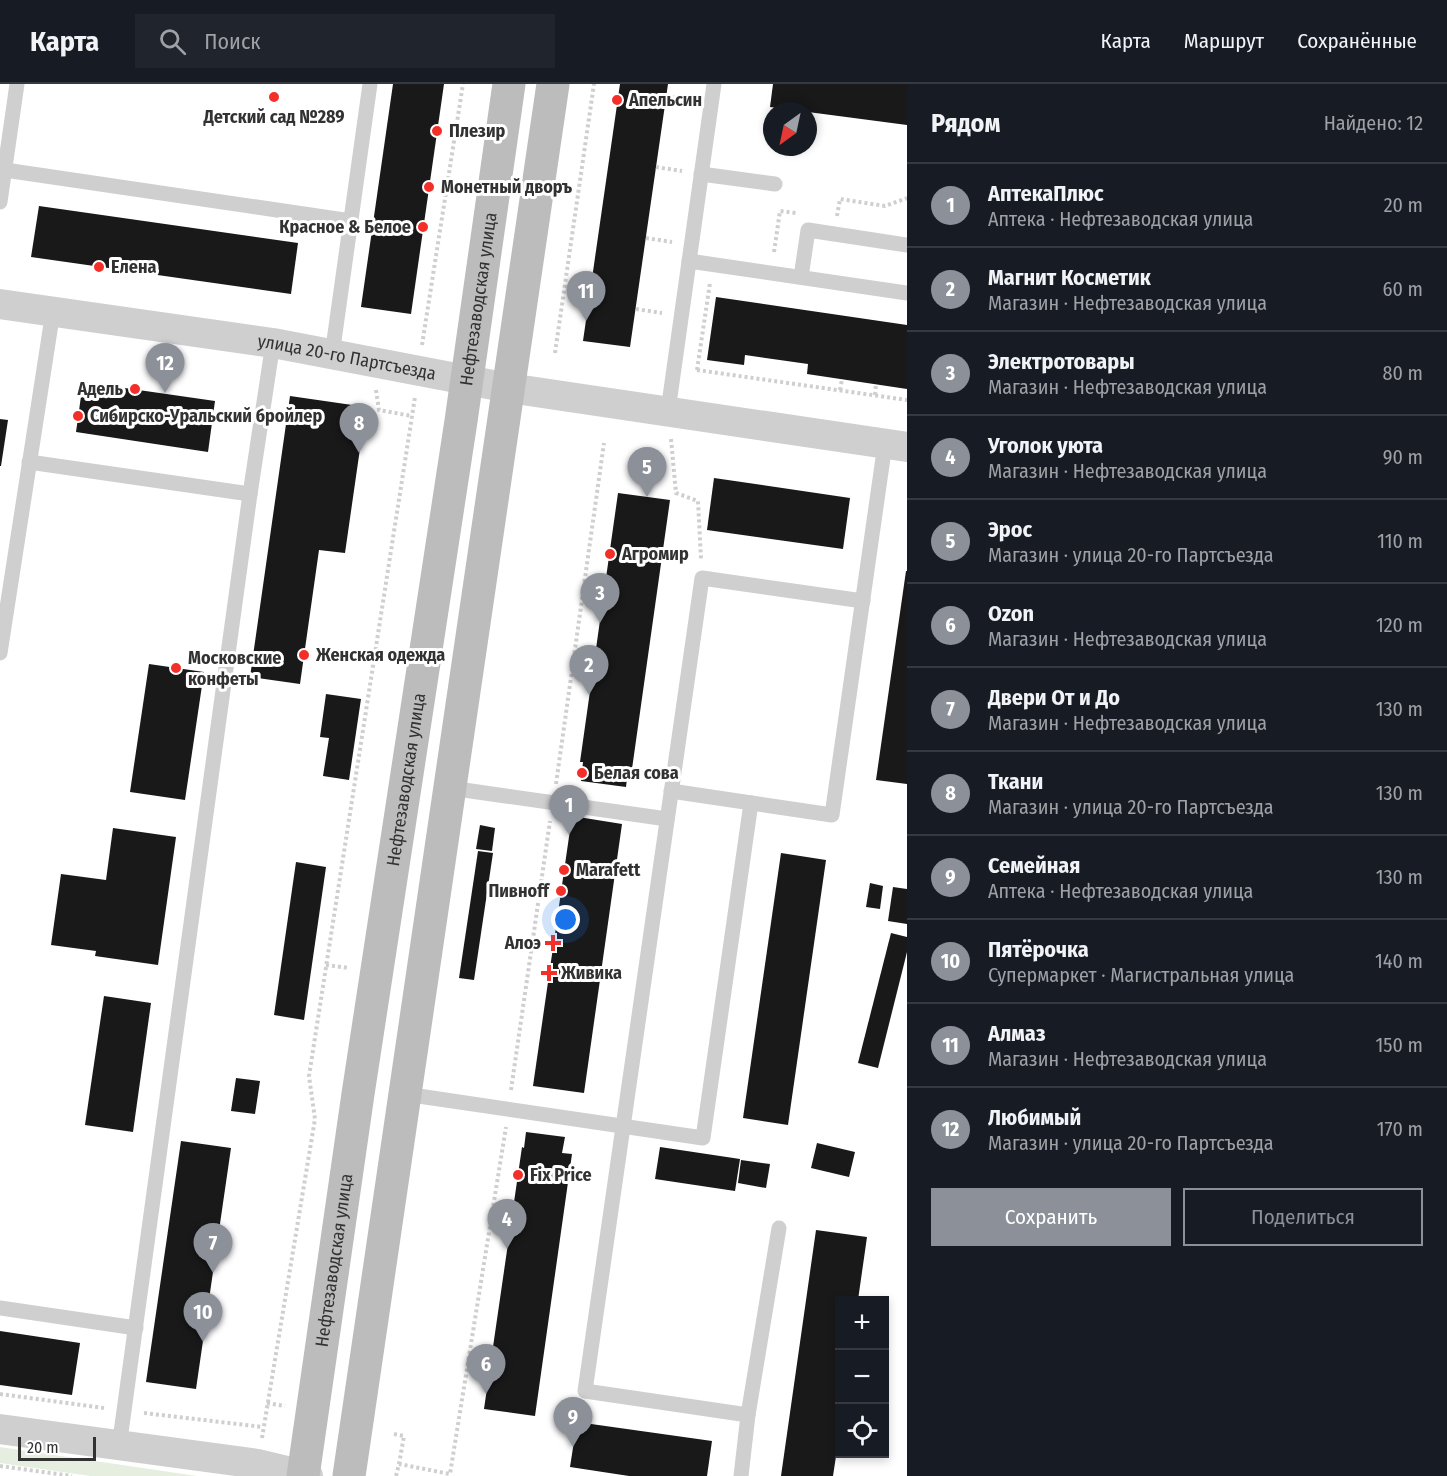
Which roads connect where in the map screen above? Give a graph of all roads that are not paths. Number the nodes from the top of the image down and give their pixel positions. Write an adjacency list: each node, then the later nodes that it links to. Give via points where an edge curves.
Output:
1 (17, 84): 6 (lane)
2 (370, 84): 10 (lane)
3 (508, 84): 19 (main road, Нефтезаводская улица)
4 (553, 84): 20 (main road)
5 (714, 84): 7 (lane)
6 (5, 170): 9 (lane); 10 (lane)
7 (701, 174): 8 (lane); 12 (lane)
8 (775, 184)
9 (0, 202)
10 (351, 220): 18 (lane)
11 (907, 244): 13 (lane, via 808,230)
12 (689, 261): 13 (lane); 21 (lane)
13 (801, 277): 14 (lane)
14 (907, 292)
15 (0, 304): 16 (street, улица 20-го Партсъезда)
16 (53, 311): 17 (street, улица 20-го Партсъезда); 23 (lane)
17 (273, 343): 18 (street, улица 20-го Партсъезда); 24 (lane)
18 (332, 355): 19 (street, улица 20-го Партсъезда)
19 (466, 381): 20 (street, улица 20-го Партсъезда); 39 (main road, Нефтезаводская улица, via 359,1083)
20 (509, 388): 21 (street, улица 20-го Партсъезда); 27 (main road)
21 (668, 411): 22 (street, улица 20-го Партсъезда)
22 (896, 446): 25 (lane)
23 (29, 462): 24 (lane); 26 (lane)
24 (250, 494): 35 (lane)
25 (863, 601): 28 (lane, via 702,578); 29 (lane, via 832,815)
26 (0, 653)
27 (450, 788): 30 (lane); 31 (main road)
28 (671, 791): 29 (lane); 30 (lane)
29 (751, 803): 32 (lane, via 703,1138)
30 (667, 819): 32 (lane)
31 (405, 1094): 32 (lane); 40 (main road)
32 (623, 1126): 36 (lane, via 585,1391)
33 (779, 1228): 36 (lane)
34 (0, 1308): 35 (lane)
35 (136, 1328): 38 (lane)
36 (748, 1415): 41 (lane)
37 (0, 1429): 38 (street)
38 (119, 1447): 39 (street, via 258,1464)
39 (305, 1475)
40 (349, 1476)
41 (741, 1476)

